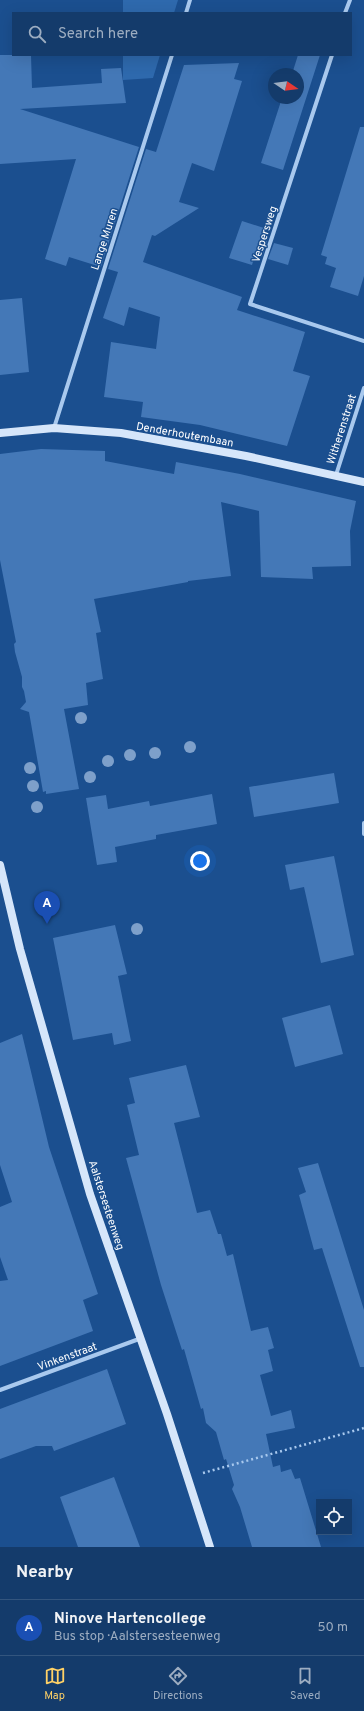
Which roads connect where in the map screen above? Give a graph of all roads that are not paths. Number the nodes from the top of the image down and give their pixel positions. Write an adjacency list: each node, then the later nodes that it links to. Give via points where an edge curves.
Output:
1 (190, 0): 3 (street)
2 (350, 0): 4 (street)
3 (186, 12)
4 (346, 12)
5 (172, 56): 9 (street, Lange Muren)
6 (332, 56): 7 (street, Vespersweg, via 250,304)
7 (364, 341)
8 (364, 388): 11 (street, Witherenstraat)
9 (54, 428): 10 (main road, Denderhoutembaan); 11 (main road, Denderhoutembaan, via 121,433)
10 (0, 433)
11 (336, 476): 12 (main road, Denderhoutembaan)
12 (364, 482)
13 (364, 823): 14 (street)
14 (364, 834)
15 (0, 865): 16 (main road, Aalstersesteenweg, via 20,948 90,1194)
16 (139, 1339): 17 (street, Vinkenstraat); 18 (main road, Aalstersesteenweg)
17 (0, 1390)
18 (210, 1547)

